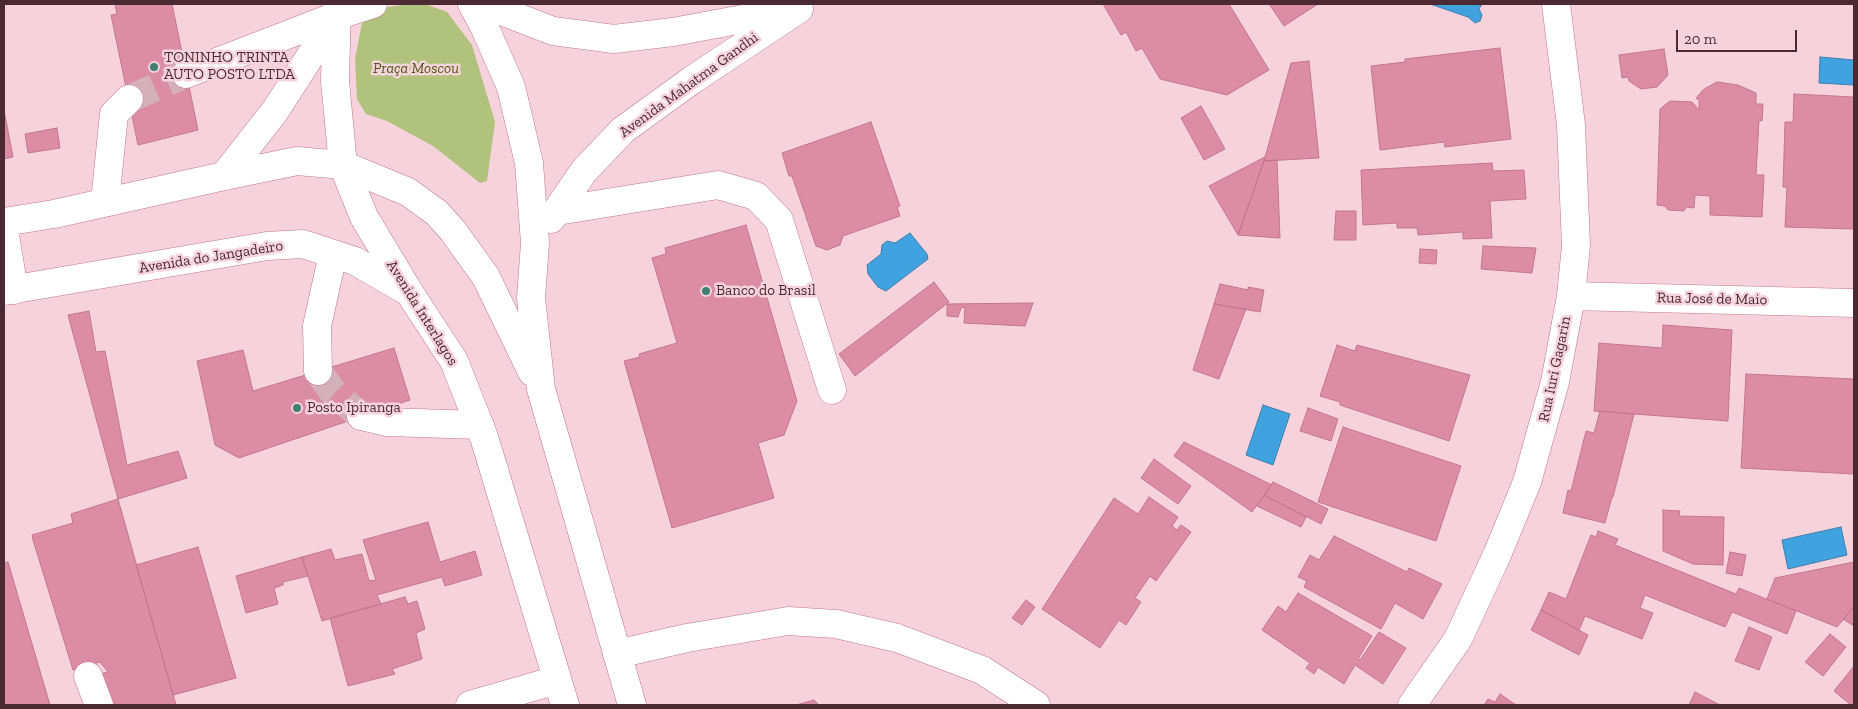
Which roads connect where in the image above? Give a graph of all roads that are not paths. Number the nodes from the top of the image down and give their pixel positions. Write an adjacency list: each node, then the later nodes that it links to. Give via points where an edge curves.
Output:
1 (373, 4): 7 (street)
2 (472, 4): 16 (street, via 511,87 529,163)
3 (483, 4): 6 (street, Avenida Mahatma Gandhi)
4 (1556, 4): 20 (street, Rua Iuri Gagarin, via 1571,126 1576,246)
5 (805, 6): 6 (street, Avenida Mahatma Gandhi, via 672,32 614,39 553,31); 13 (street, Avenida Mahatma Gandhi, via 623,130 584,171)
6 (512, 9)
7 (336, 10): 8 (street); 10 (street, Avenida Interlagos, via 335,81); 11 (street, via 275,110)
8 (186, 74)
9 (129, 99): 12 (street, via 114,114)
10 (343, 165): 11 (street, via 297,161); 19 (street, Avenida Interlagos, via 364,217); 23 (street, via 408,192 437,213 453,231 486,277)
11 (224, 176): 12 (street)
12 (105, 202): 14 (street)
13 (557, 211): 16 (street, Avenida Mahatma Gandhi); 24 (street, via 718,186 756,196 778,220)
14 (4, 222)
15 (4, 229): 18 (street)
16 (534, 243): 23 (street, via 531,298)
17 (333, 254): 18 (street, Avenida do Jangadeiro, via 303,244 267,246); 19 (street, Avenida do Jangadeiro, via 355,261); 22 (street, via 317,326)
18 (9, 290)
19 (409, 292): 26 (street, Avenida Interlagos, via 454,361)
20 (1570, 296): 21 (street, Rua José de Maio); 34 (street, Rua Iuri Gagarin, via 1554,382 1528,482 1458,639)
21 (1854, 303)
22 (318, 371)
23 (541, 389): 27 (street)
24 (832, 390)
25 (361, 416): 26 (street, via 386,422)
26 (480, 426): 29 (street, Avenida Interlagos)
27 (617, 654): 32 (street); 33 (street, via 788,621 836,624 897,638 982,670)
28 (88, 676): 30 (street)
29 (561, 693): 31 (street)
30 (99, 705)
31 (470, 705)
32 (632, 705)
33 (1036, 705)
34 (1412, 705)

